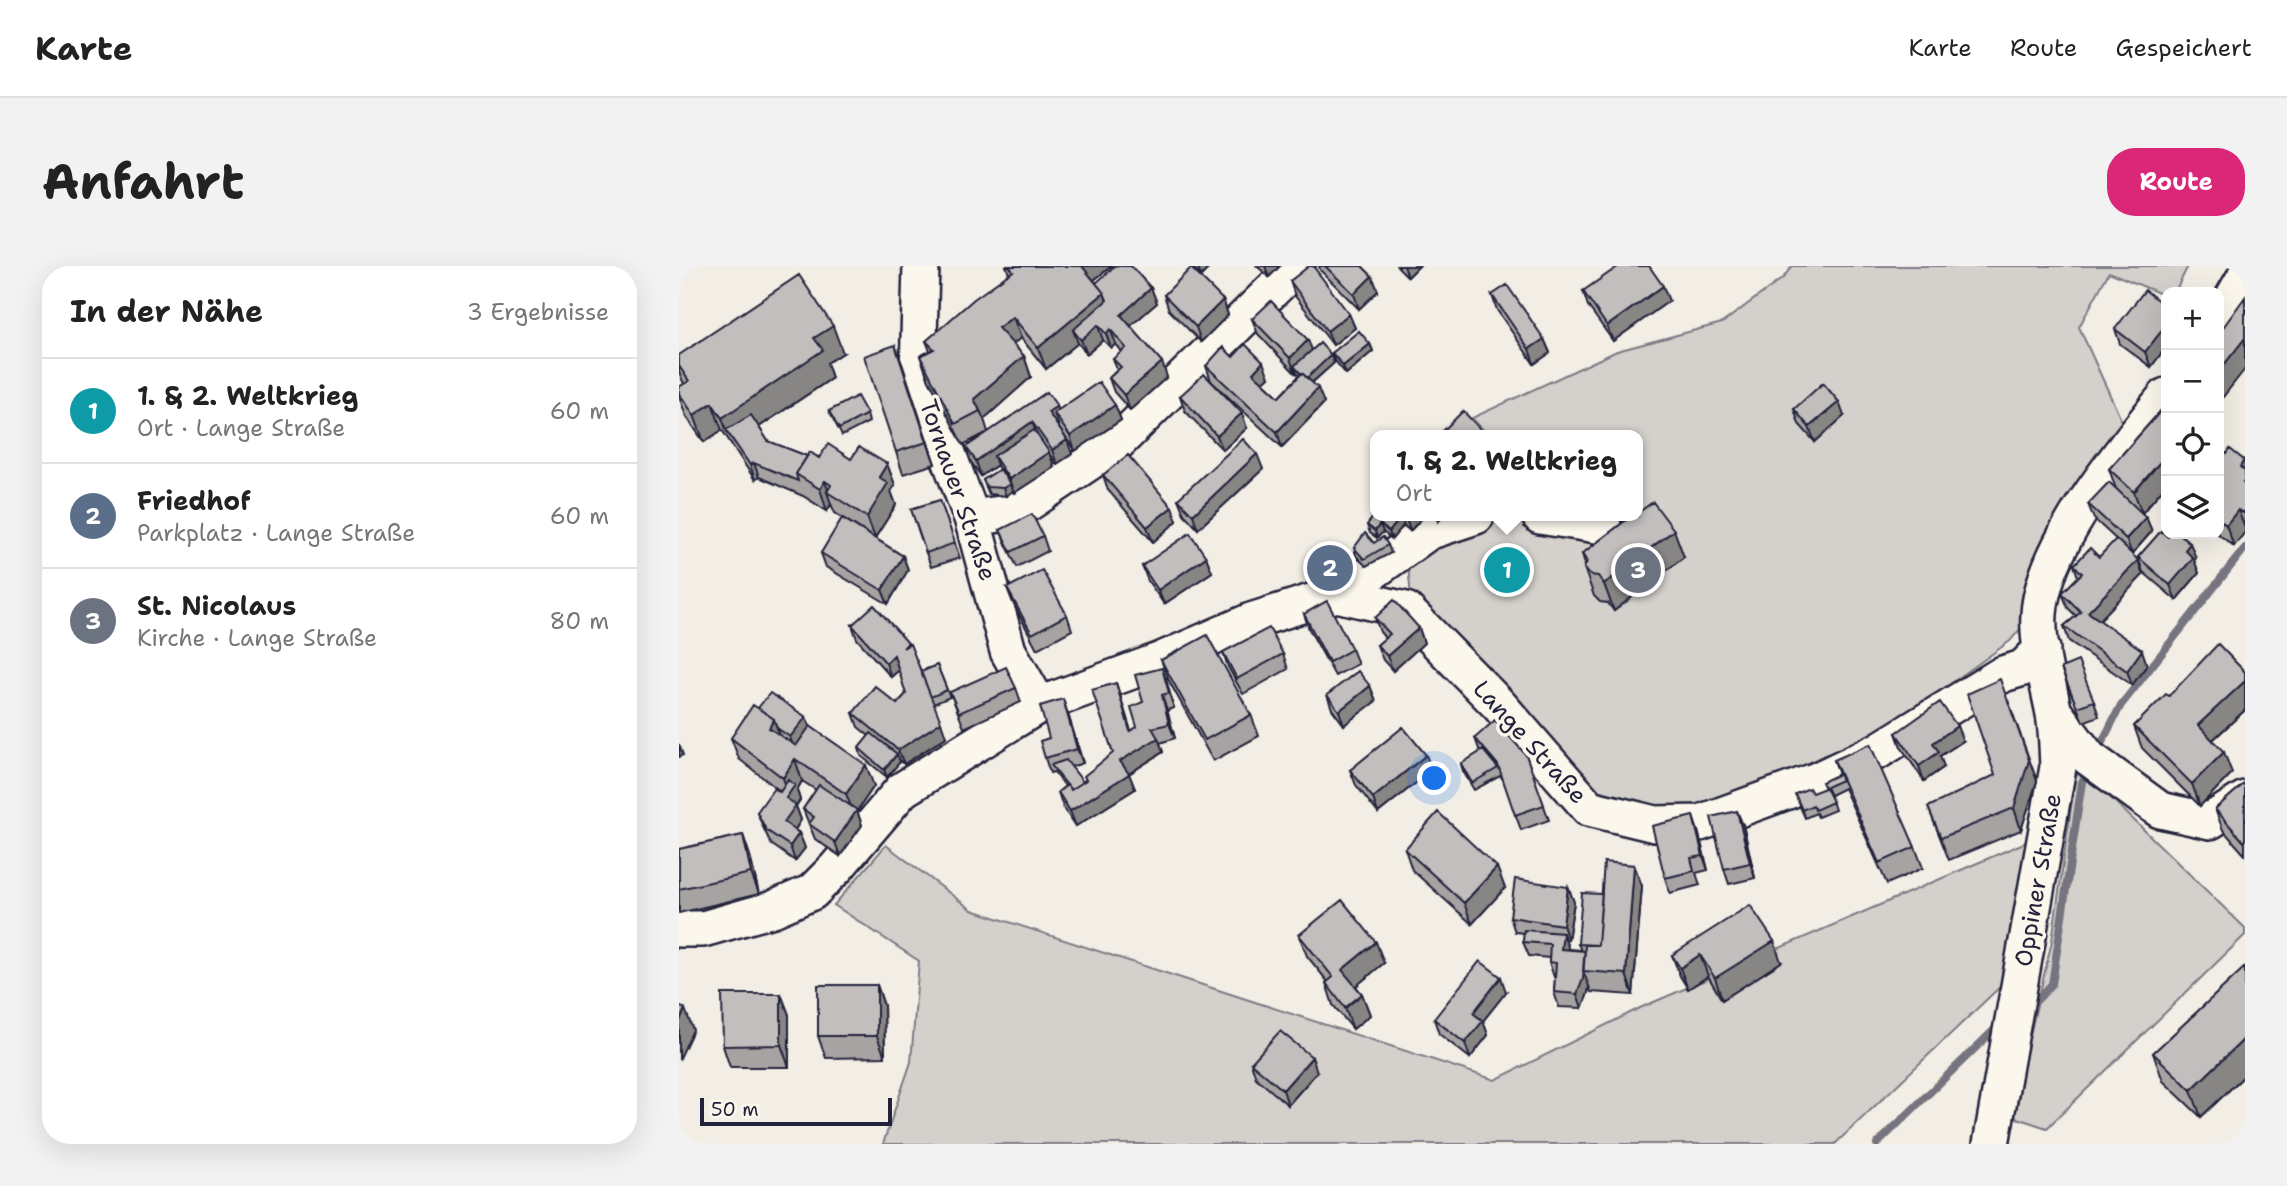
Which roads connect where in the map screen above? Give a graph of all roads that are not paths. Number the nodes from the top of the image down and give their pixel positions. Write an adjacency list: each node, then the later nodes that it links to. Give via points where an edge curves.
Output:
1 (921, 266): 6 (street, Tornauer Straße, via 918,374)
2 (1297, 266): 6 (street, via 1115,445 1015,512)
3 (2245, 277): 4 (street)
4 (2224, 313)
5 (2161, 402): 11 (street, Oppiner Straße, via 2113,462 2046,576 2038,615)
6 (972, 518): 12 (street, Tornauer Straße, via 1008,651)
7 (1461, 521): 10 (street, via 1428,532)
8 (1572, 521): 9 (street)
9 (1603, 526)
10 (1336, 594): 11 (street, Lange Straße, via 1406,610 1499,705 1589,808 1655,824 1700,823 1815,781 1878,751 2003,674 2023,668); 12 (street, via 1251,621)
11 (2042, 649): 13 (street, Oppiner Straße)
12 (1039, 705): 15 (street, via 902,790 812,891 750,916 703,929)
13 (2054, 712): 14 (street, via 2100,766 2160,810 2210,821); 16 (street, Oppiner Straße, via 2058,767)
14 (2245, 799)
15 (679, 929)
16 (1991, 1144)

